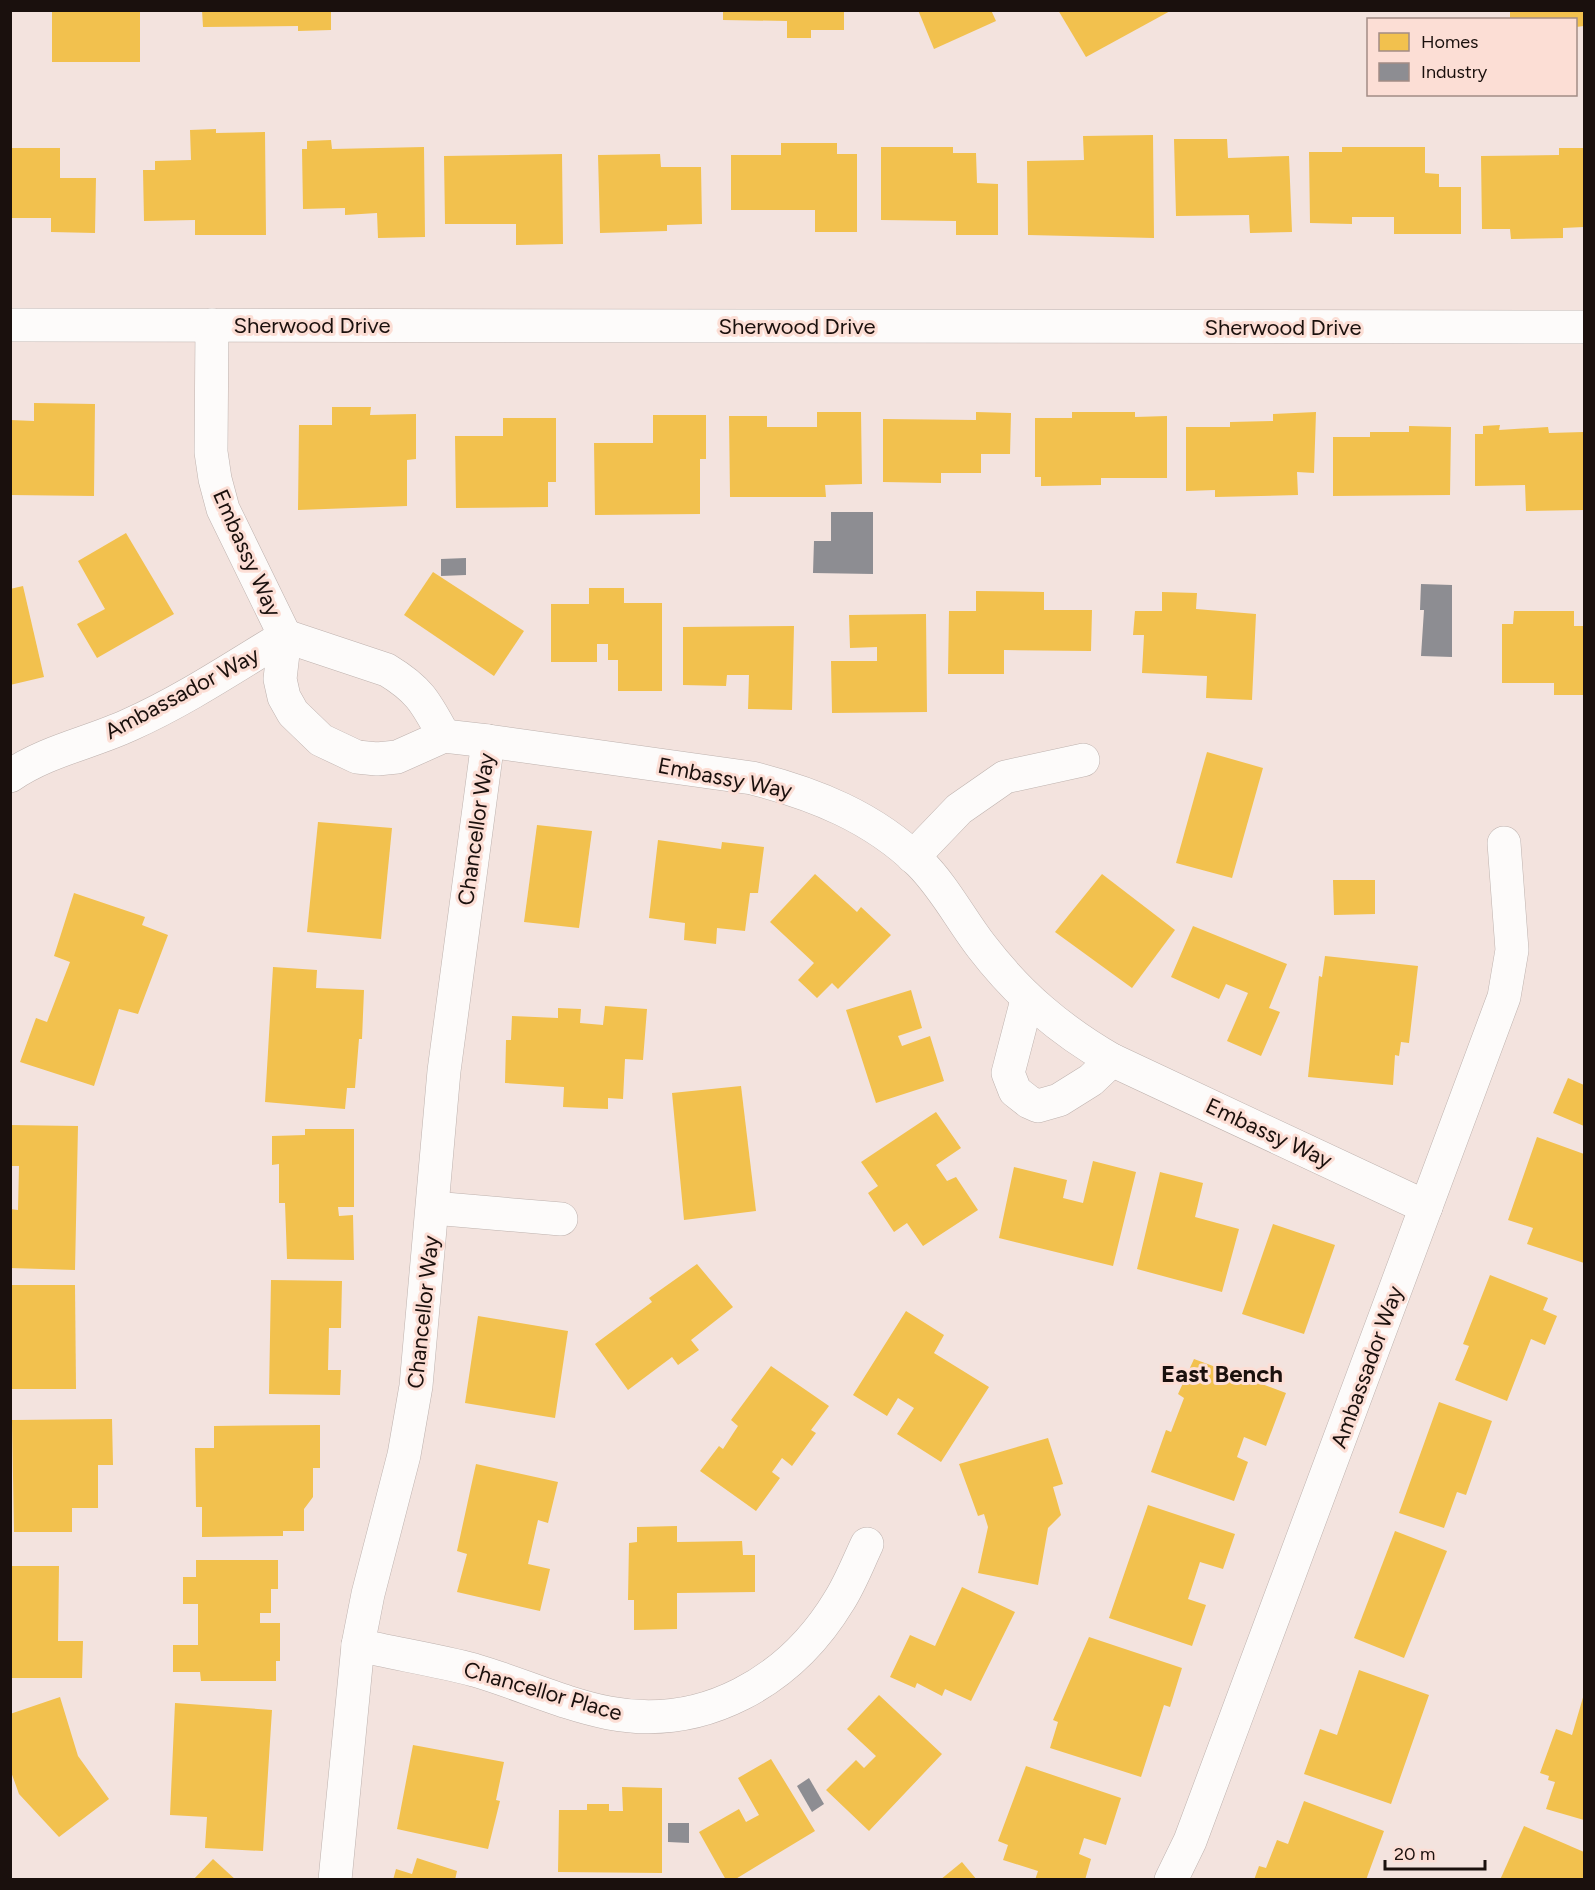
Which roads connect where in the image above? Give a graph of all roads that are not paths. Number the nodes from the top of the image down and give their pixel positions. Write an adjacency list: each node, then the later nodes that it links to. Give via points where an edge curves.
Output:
1 (10, 325): 2 (street, Sherwood Drive)
2 (212, 325): 3 (street, Sherwood Drive); 4 (street, Embassy Way, via 211,452 215,479 223,509)
3 (1584, 327)
4 (285, 636): 5 (street, Embassy Way, via 387,670 424,700); 5 (street, Embassy Way, via 280,680 284,697 293,713 321,740 357,757 377,759 397,757); 8 (street, Ambassador Way, via 183,698)
5 (444, 736): 6 (street, Embassy Way)
6 (488, 741): 10 (street, Embassy Way, via 752,778 784,786 838,806); 14 (street, Chancellor Way, via 453,993)
7 (1083, 760): 10 (street, via 1005,777 959,809)
8 (11, 775)
9 (1504, 843): 13 (street, Ambassador Way, via 1512,950 1506,989)
10 (913, 856): 11 (street, Embassy Way)
11 (1027, 1000): 12 (street, Embassy Way, via 1062,1029); 12 (street, via 1008,1073 1015,1091 1029,1102 1038,1106 1059,1101)
12 (1112, 1060): 13 (street, Embassy Way)
13 (1426, 1207): 19 (street, Ambassador Way, via 1190,1841)
14 (433, 1208): 15 (street); 17 (street, Chancellor Way, via 415,1396)
15 (561, 1219)
16 (867, 1544): 17 (street, Chancellor Place, via 840,1600 792,1659 753,1689 700,1712 670,1717 609,1713 472,1670)
17 (358, 1645): 18 (street, Chancellor Way)
18 (335, 1880)
19 (1171, 1880)

